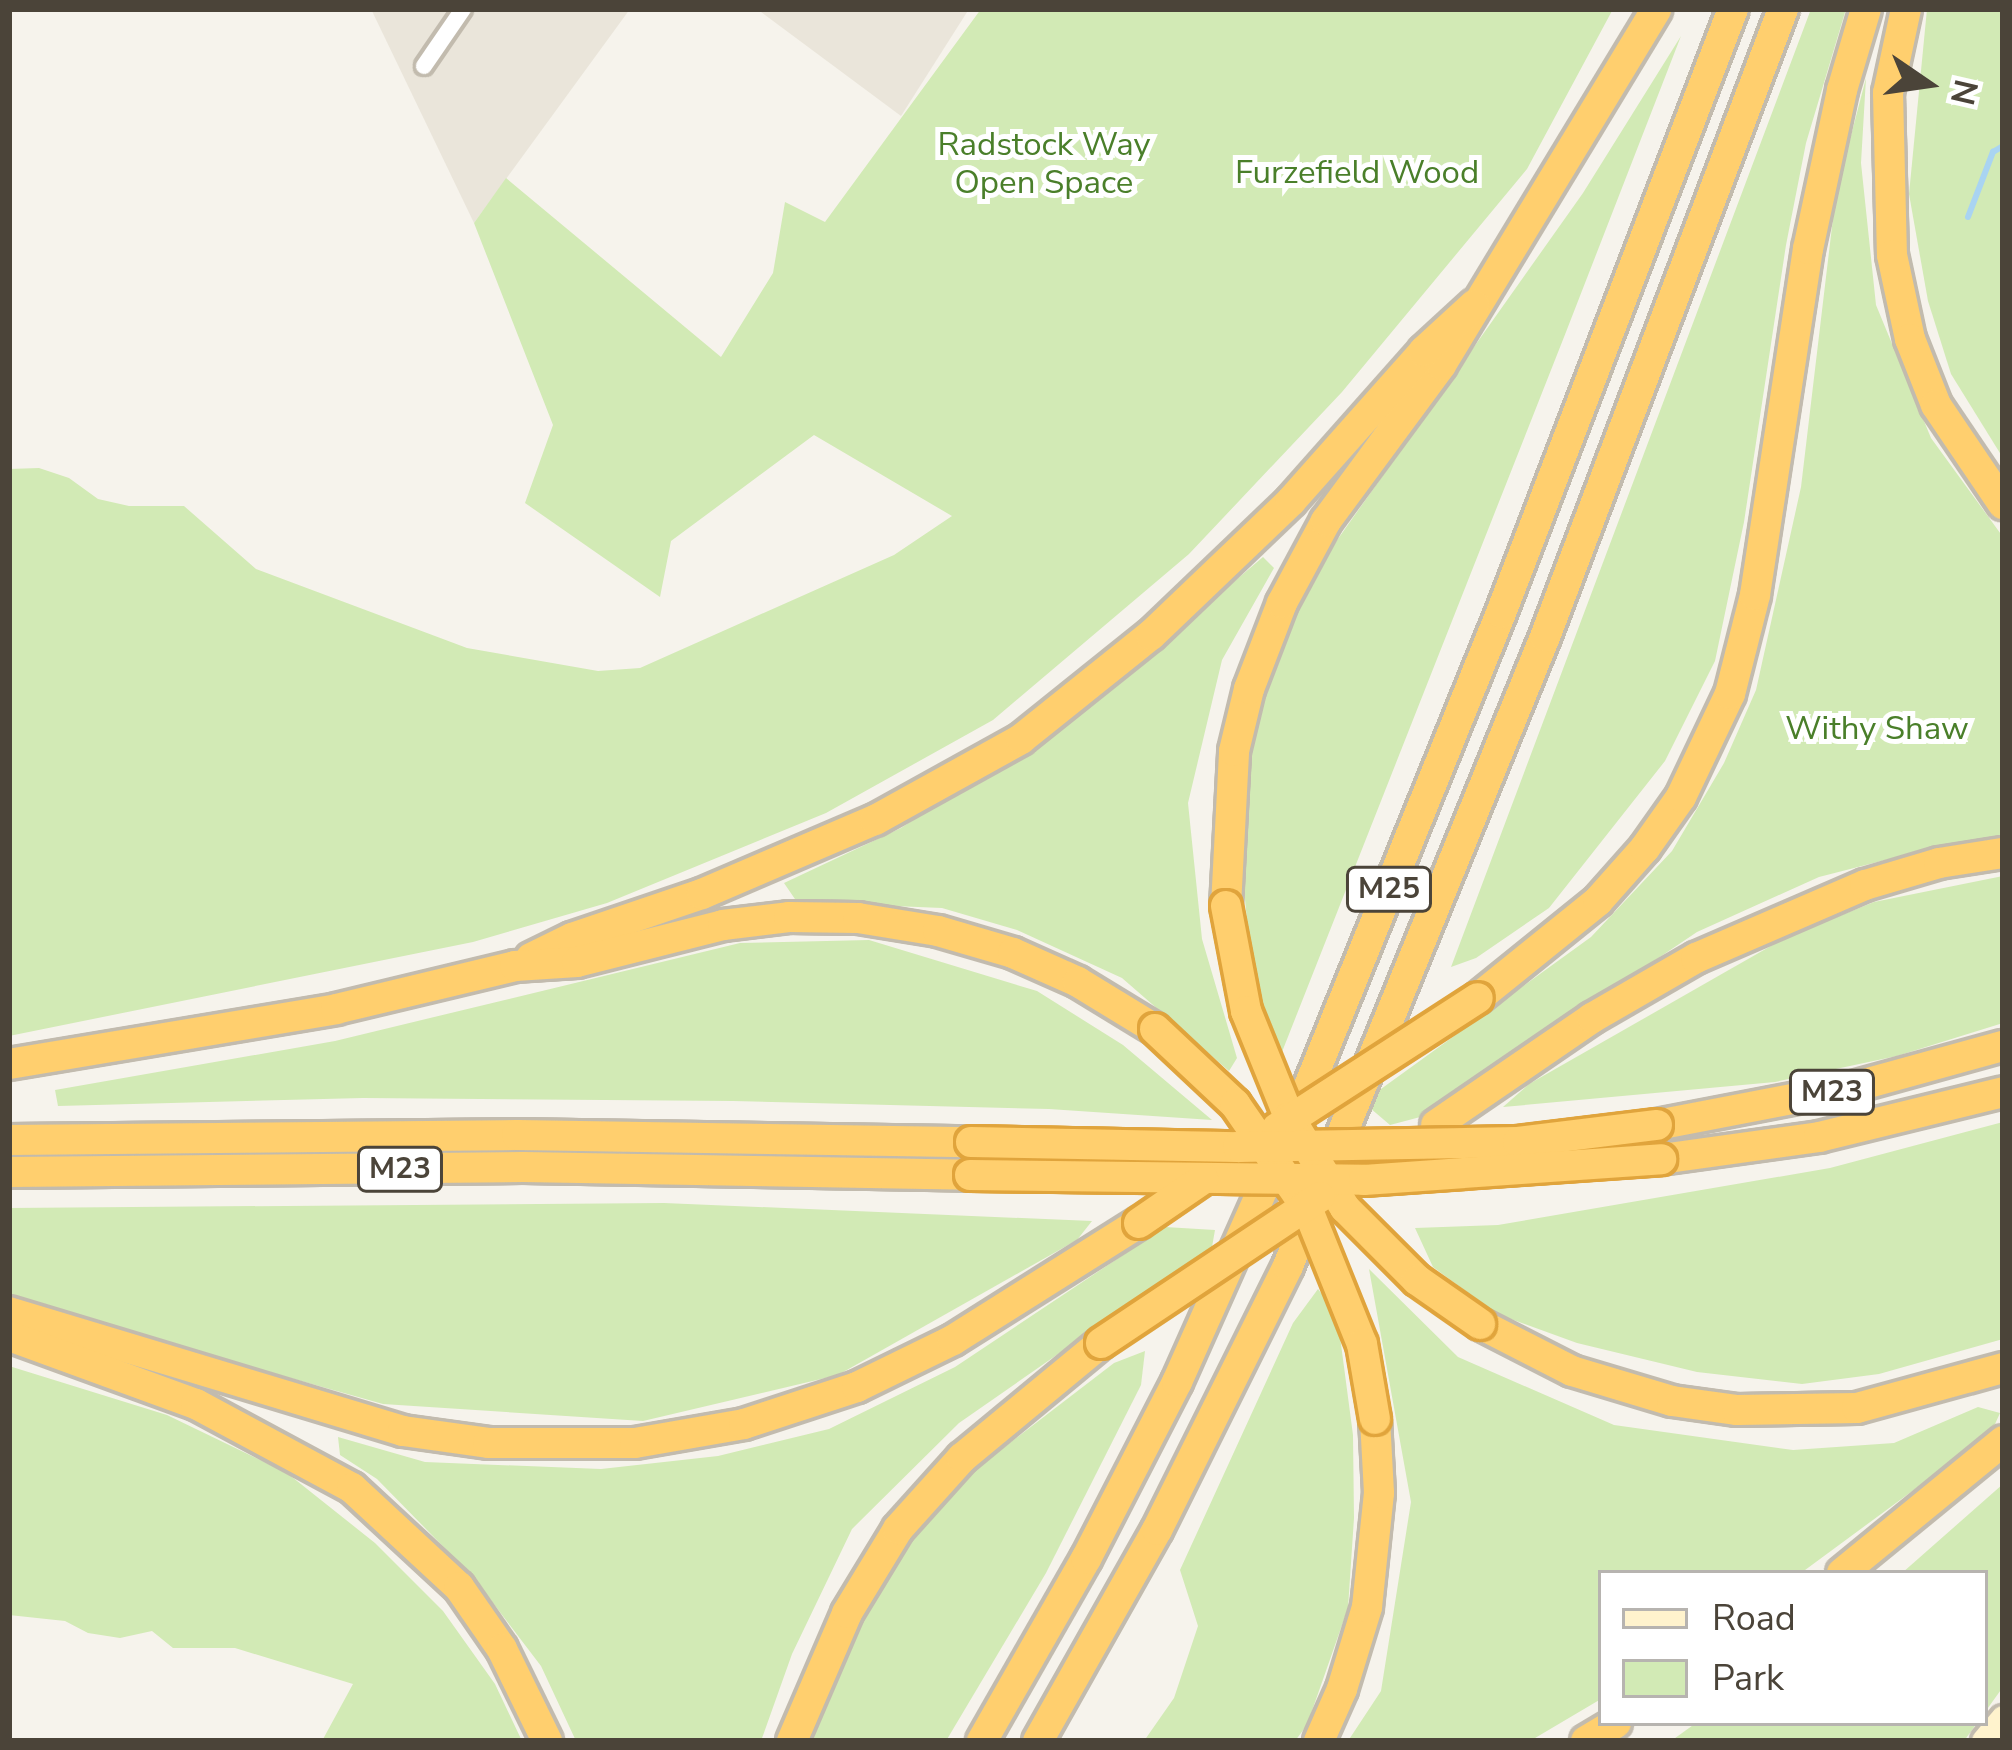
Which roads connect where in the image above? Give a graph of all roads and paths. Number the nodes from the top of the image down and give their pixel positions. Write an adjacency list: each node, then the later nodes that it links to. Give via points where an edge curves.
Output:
1 (463, 9): 7 (street)
2 (1658, 9): 8 (highway)
3 (1733, 9): 25 (highway, M25, via 1300,1107 1150,1436)
4 (1783, 9): 26 (highway, M25, via 1515,712 1288,1266 1157,1530)
5 (1866, 9): 17 (highway, bridge, via 1808,249 1755,595 1730,694 1681,797 1645,848 1598,902 1478,998 953,1340 857,1387 744,1424 635,1443 488,1443 403,1431)
6 (1906, 9): 9 (highway, via 1888,93 1892,255 1910,339 1936,405)
7 (424, 67)
8 (1474, 305): 11 (highway, via 1291,501 1150,635 1021,739 875,820); 19 (highway, bridge, via 1441,364 1326,520 1282,603 1234,752 1226,906 1246,1011 1300,1135 1345,1208 1417,1280 1480,1324 1572,1371 1672,1401 1737,1410 1858,1408)
9 (2003, 504)
10 (2003, 854): 24 (highway, bridge, via 1865,885 1696,958 1592,1018 1101,1343 962,1458 898,1529 847,1612)
11 (515, 966): 13 (highway, via 336,1009); 27 (highway, bridge, via 578,962 789,917 938,931 1078,982 1155,1029 1235,1104 1308,1210 1362,1345 1376,1419 1370,1589)
12 (2003, 1046): 15 (highway, M23, bridge, via 1850,1088 1657,1125 1497,1142)
13 (9, 1064)
14 (2003, 1092): 16 (highway, M23, bridge, via 1819,1137 1661,1159 1364,1180 545,1168)
15 (9, 1140)
16 (9, 1172)
17 (9, 1312)
18 (9, 1336): 23 (highway, via 196,1404 352,1488 458,1587 502,1648)
19 (2003, 1369)
20 (2003, 1441): 21 (highway)
21 (1846, 1570)
22 (2003, 1718): 28 (street)
23 (548, 1741)
24 (792, 1741)
25 (982, 1741)
26 (1038, 1741)
27 (1318, 1741)
28 (1984, 1741)

